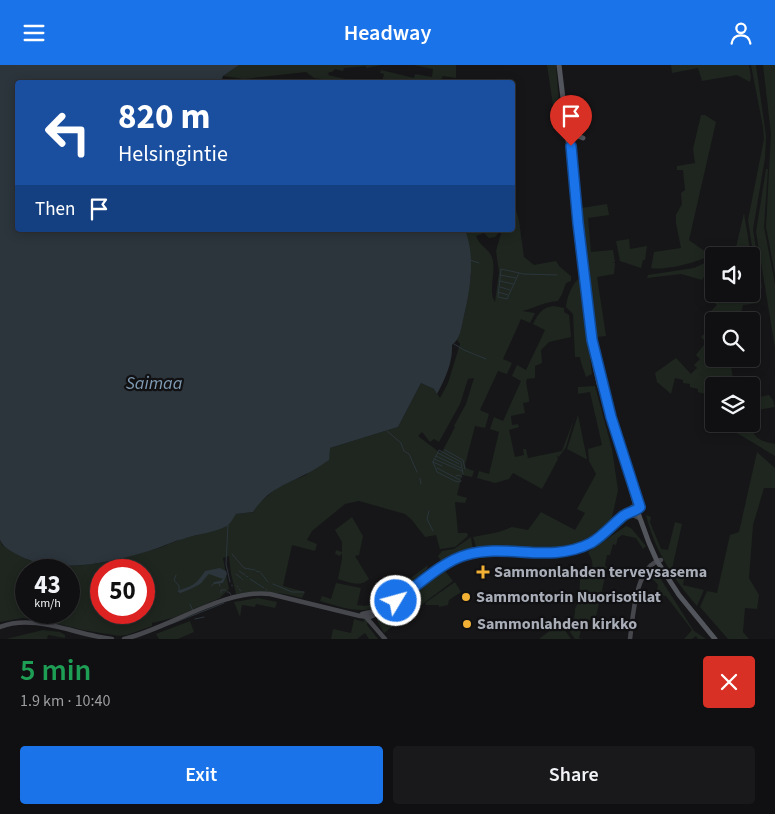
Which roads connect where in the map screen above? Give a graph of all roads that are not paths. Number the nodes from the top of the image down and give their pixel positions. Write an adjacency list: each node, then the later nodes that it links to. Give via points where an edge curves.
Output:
1 (559, 65): 2 (main road)
2 (560, 80): 3 (main road); 5 (main road)
3 (568, 117): 4 (main road, via 571,131); 5 (main road)
4 (583, 138)
5 (576, 203): 6 (main road, via 598,379)
6 (624, 464): 7 (main road); 8 (main road)
7 (631, 486): 8 (main road); 9 (main road, via 632,501)
8 (638, 508): 9 (main road); 10 (main road); 11 (main road)
9 (624, 515): 10 (main road, via 635,515); 12 (main road, via 595,540 574,550 475,553 454,559)
10 (640, 519): 11 (main road)
11 (659, 561): 17 (main road, via 649,568 639,583); 18 (main road)
12 (370, 618): 15 (main road, via 270,594 249,594); 16 (main road)
13 (0, 627): 14 (main road, via 18,622 36,623)
14 (112, 639)
15 (124, 639)
16 (385, 639)
17 (630, 639)
18 (715, 639)

